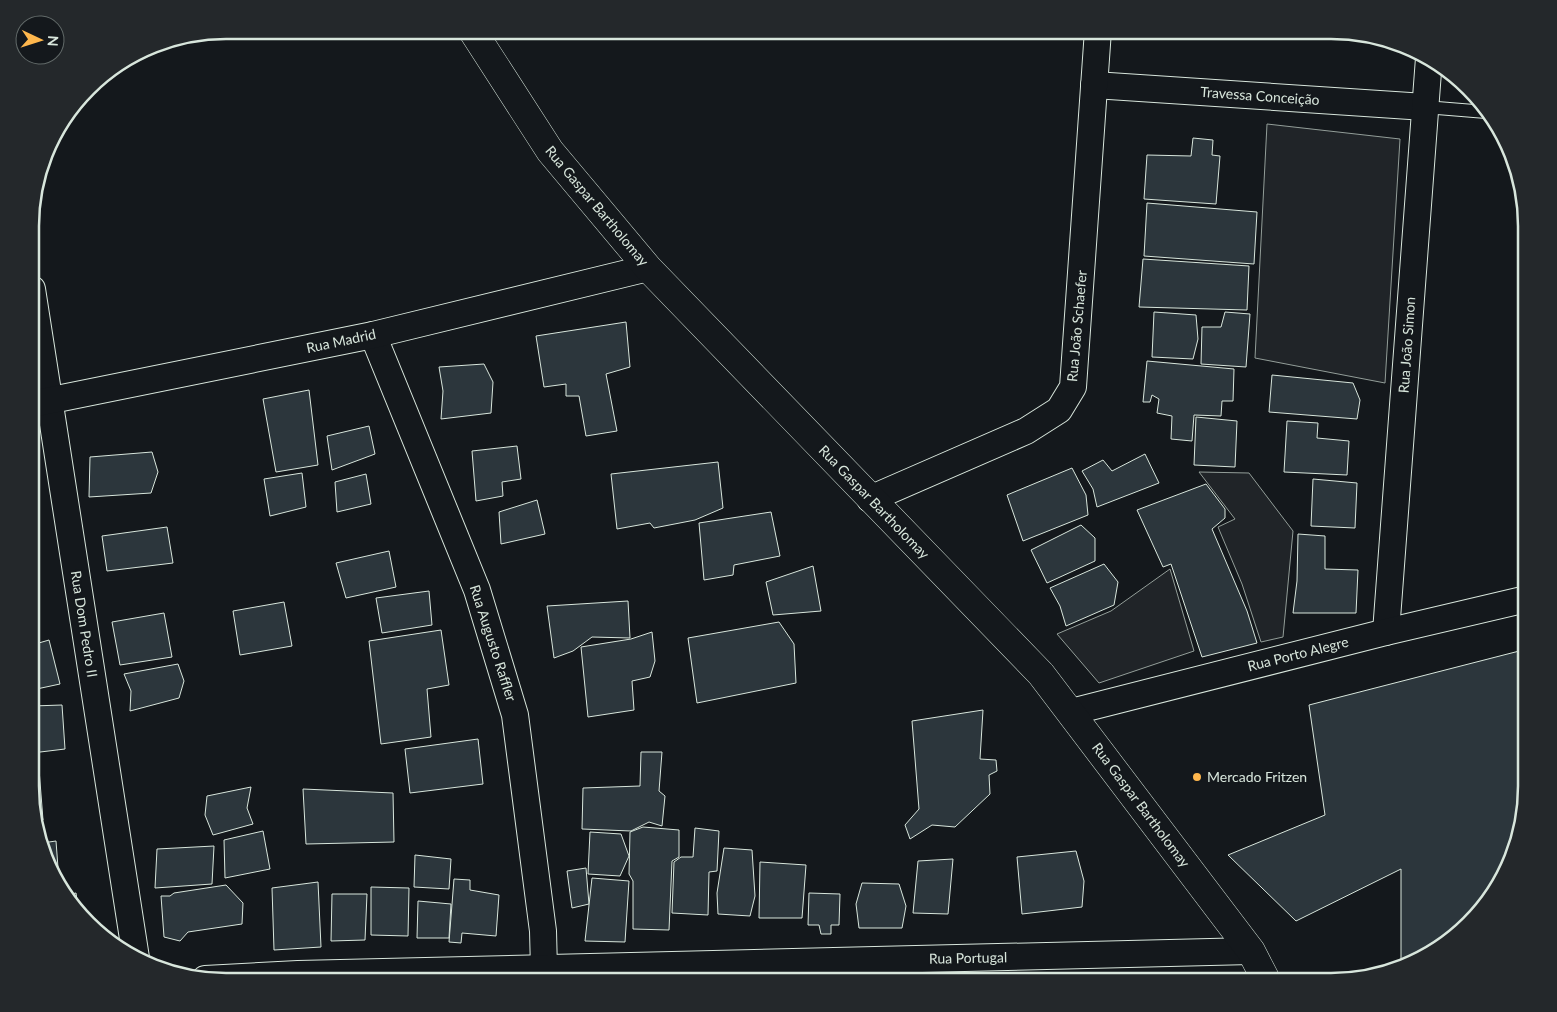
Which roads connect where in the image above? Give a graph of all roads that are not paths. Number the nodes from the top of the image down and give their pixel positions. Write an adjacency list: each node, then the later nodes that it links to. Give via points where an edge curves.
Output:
1 (478, 39): 7 (main road, Rua Gaspar Bartholomay, via 550,151)
2 (1097, 39): 4 (street, Rua João Schaefer)
3 (1428, 66): 5 (street, Rua João Simon)
4 (1094, 85): 5 (street, Travessa Conceição); 11 (street, Rua João Schaefer, via 1073,387 1059,410 1026,431)
5 (1425, 107): 6 (lane); 13 (street, Rua João Simon)
6 (1480, 111)
7 (648, 268): 8 (street, Rua Madrid); 11 (main road, Rua Gaspar Bartholomay)
8 (373, 335): 10 (street, Rua Madrid); 17 (street, Rua Augusto Raffler, via 477,590 515,715 543,931)
9 (39, 378): 10 (street, Rua Dom Pedro II)
10 (41, 403): 15 (street, Rua Dom Pedro II)
11 (870, 499): 14 (main road, Rua Gaspar Bartholomay, via 1042,674)
12 (1518, 601): 13 (street, Rua Porto Alegre)
13 (1386, 632): 14 (street, Rua Porto Alegre)
14 (1071, 712): 16 (main road, Rua Gaspar Bartholomay)
15 (135, 949)
16 (1251, 951): 17 (street, Rua Portugal); 19 (main road, Rua Gaspar Bartholomay)
17 (544, 969): 18 (street, Rua Portugal)
18 (347, 973)
19 (1262, 973)

